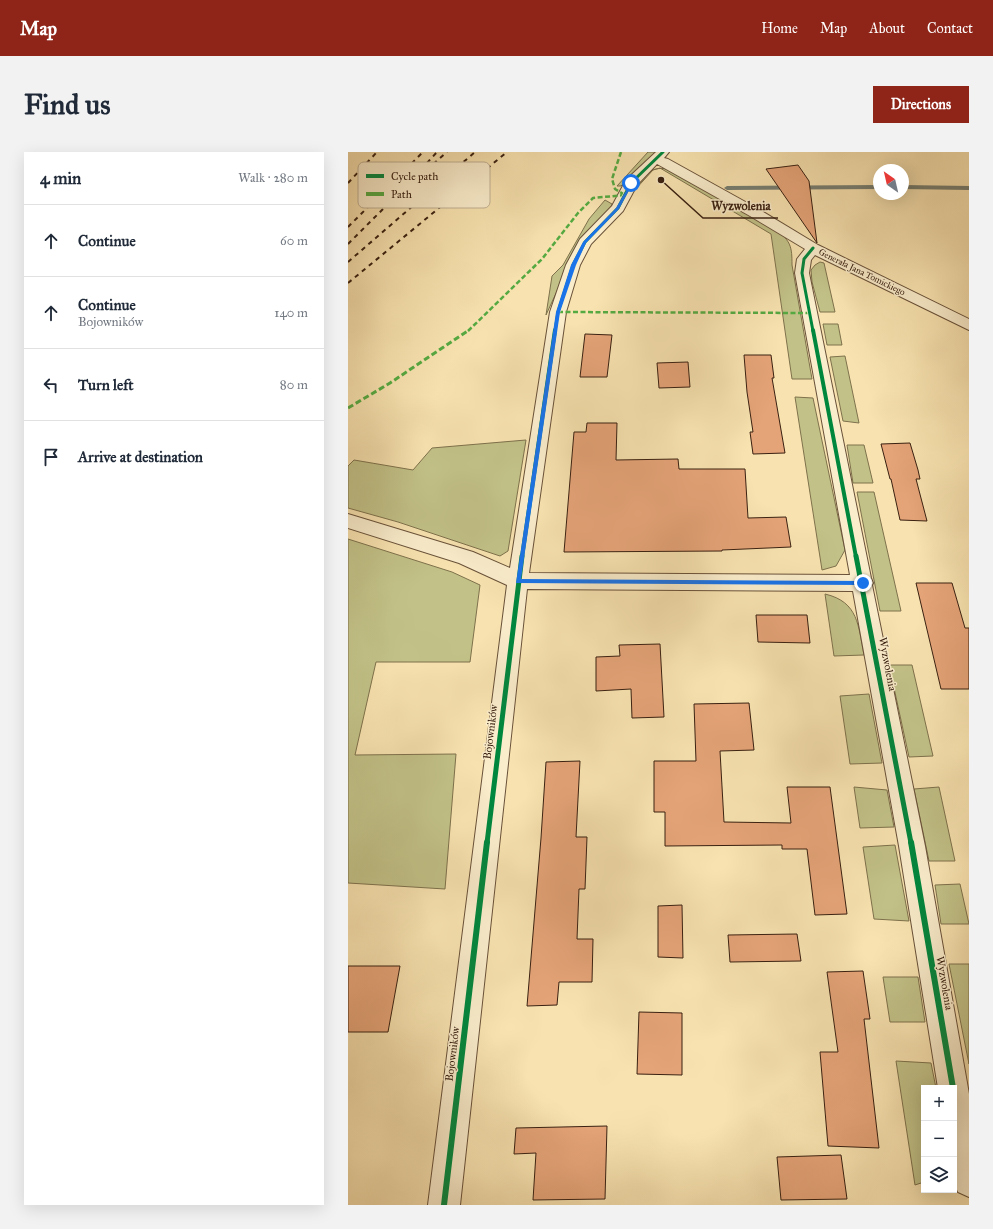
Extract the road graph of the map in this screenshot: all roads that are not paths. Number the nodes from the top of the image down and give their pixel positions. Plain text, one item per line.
1 (659, 156) edge
2 (813, 248) junction
3 (969, 325) edge
4 (348, 520) edge
5 (518, 581) junction
6 (863, 583) junction
7 (952, 1085) edge
8 (957, 1111) edge
9 (969, 1181) edge
10 (444, 1205) edge

1 - 2 street, Generała Jana Tomickiego
1 - 5 street, Bojowników
2 - 3 street, Generała Jana Tomickiego
2 - 6 street, Wyzwolenia
4 - 5 street
5 - 6 street
5 - 10 street, Bojowników
6 - 7 street, Wyzwolenia
8 - 9 street

